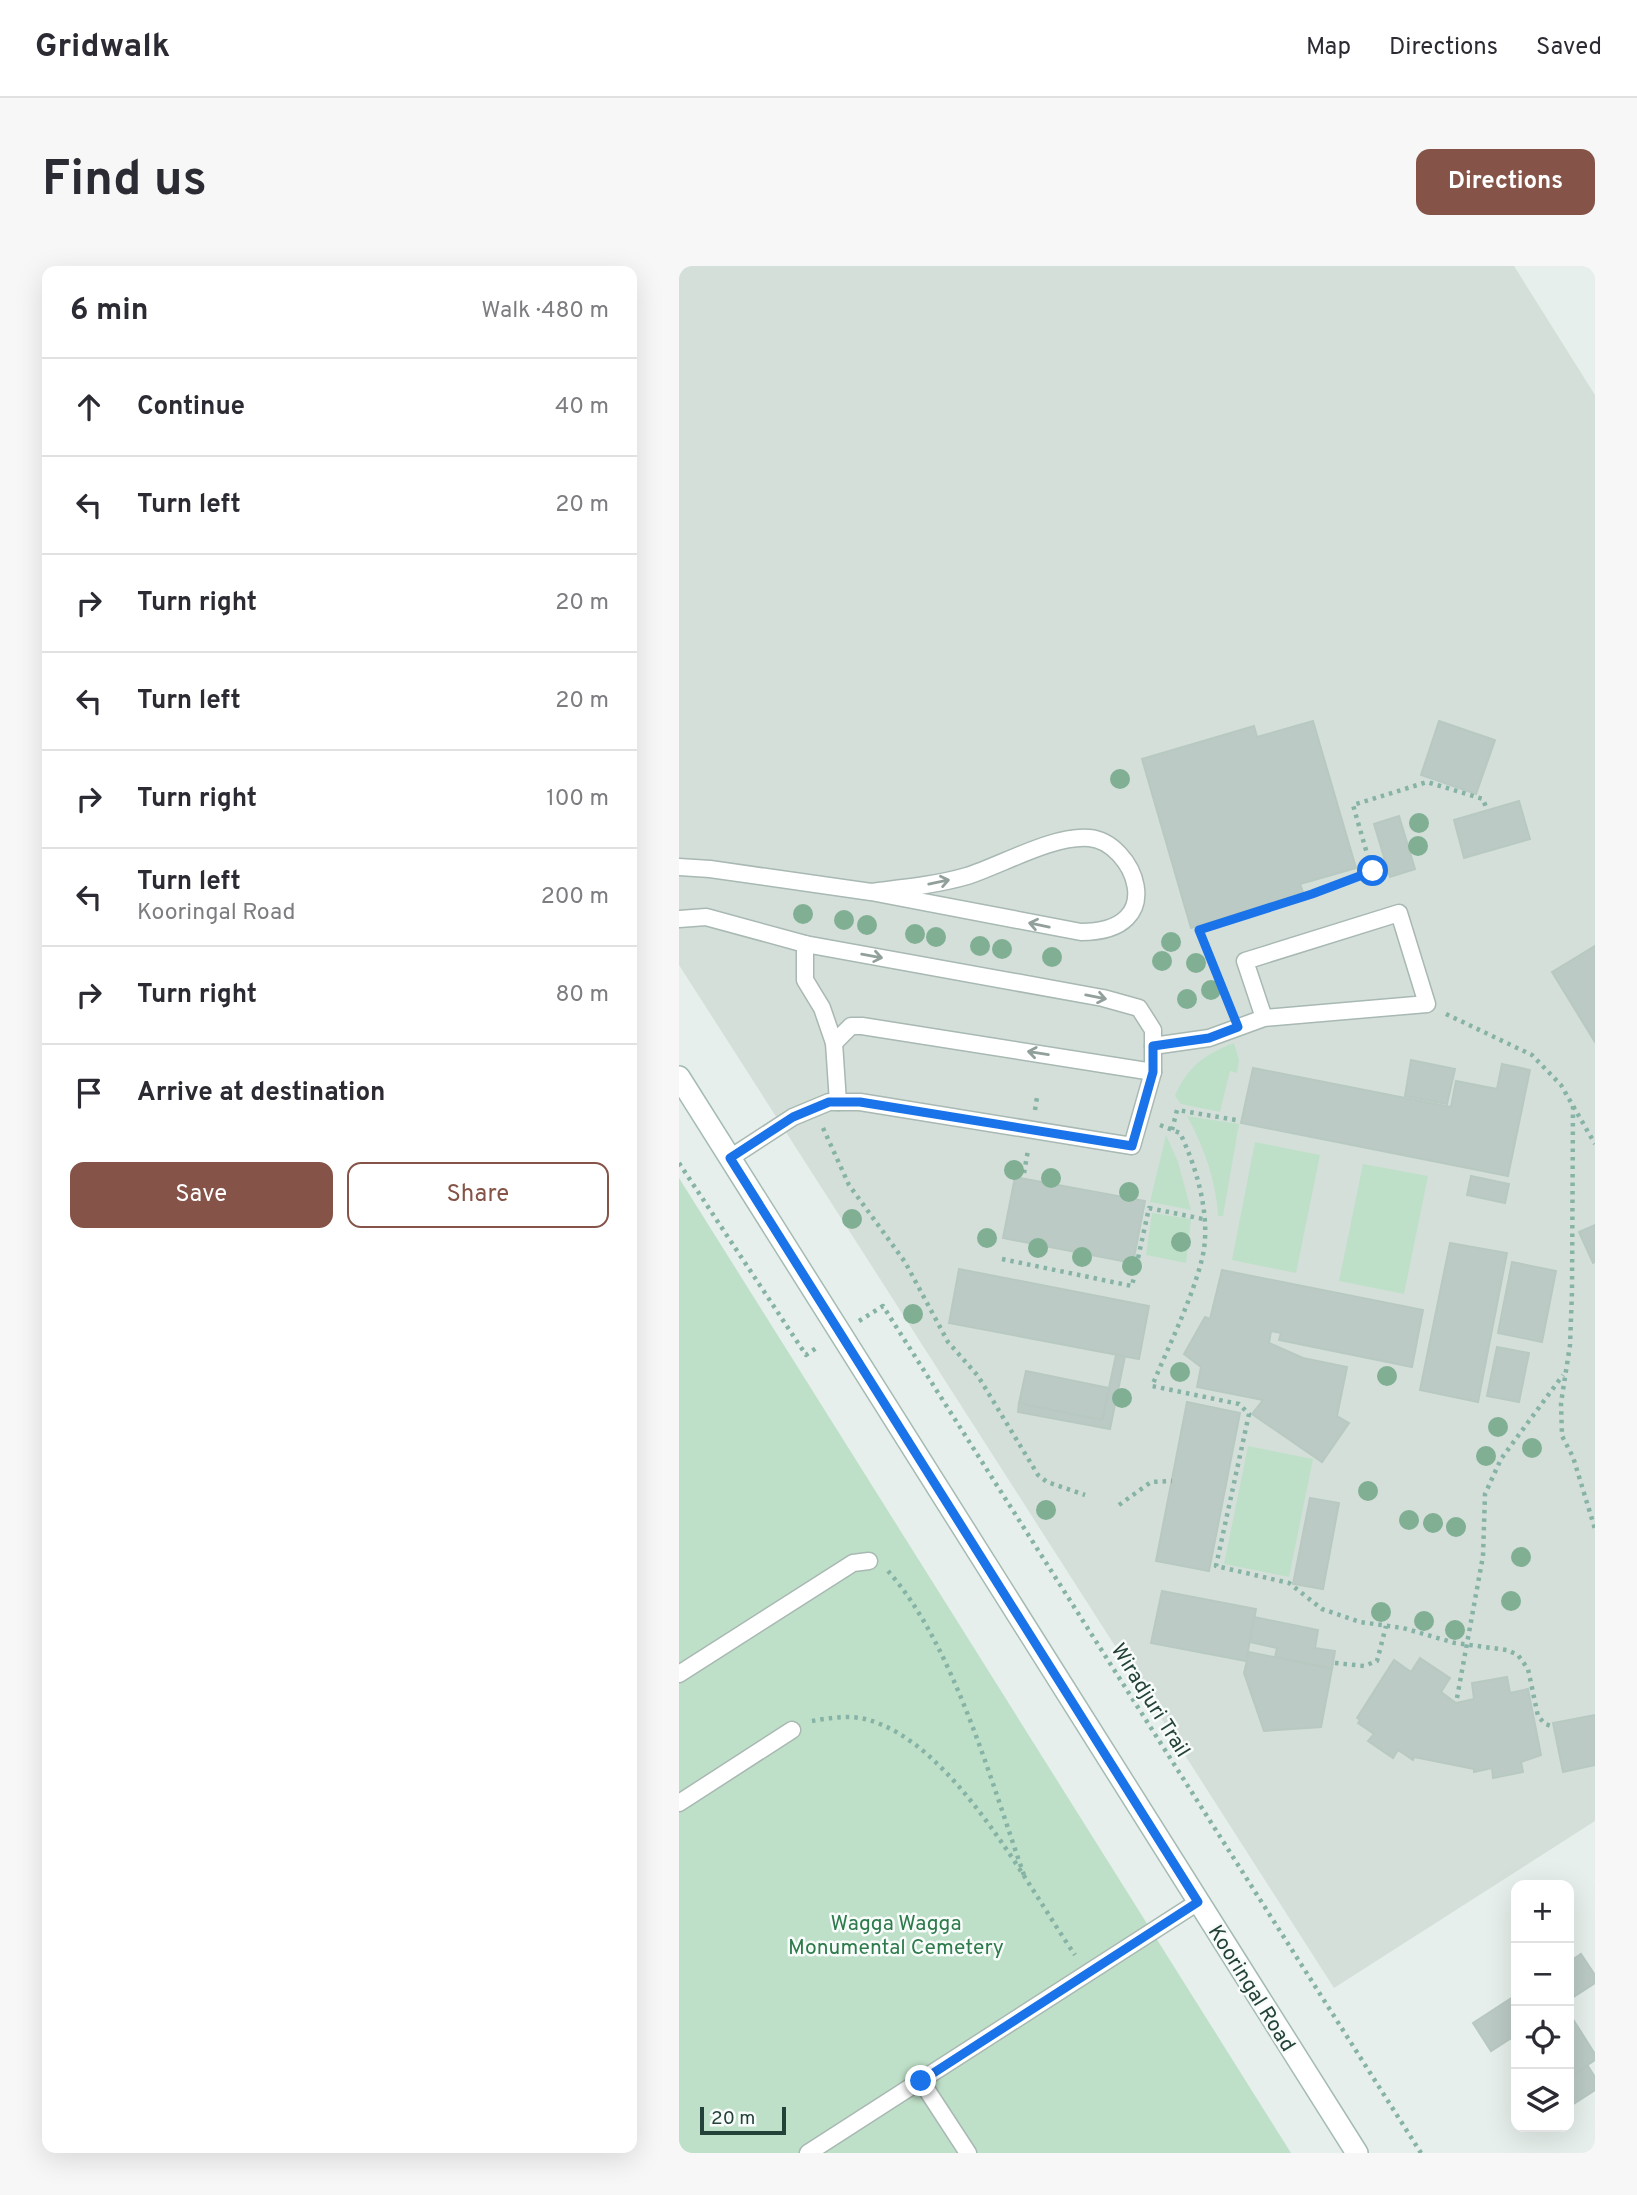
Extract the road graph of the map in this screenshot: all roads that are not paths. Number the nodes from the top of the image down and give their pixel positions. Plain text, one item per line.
1 (679, 867) edge
2 (871, 892) junction
3 (679, 919) edge
4 (805, 943) junction
5 (1264, 1018) junction
6 (834, 1043) junction
7 (1153, 1046) junction
8 (1153, 1072) junction
9 (679, 1076) edge
10 (838, 1102) junction
11 (730, 1158) junction
12 (869, 1561) road end
13 (679, 1674) edge
14 (792, 1730) road end
15 (679, 1803) edge
16 (1198, 1902) junction
17 (921, 2081) junction
18 (808, 2153) edge
19 (968, 2153) edge
20 (1357, 2153) edge

1 - 2 lane
2 -> 2 lane
3 - 4 lane
4 - 6 lane
4 -> 7 lane
5 - 5 lane
5 - 7 lane
8 -> 6 lane
6 - 10 lane
7 - 8 lane
8 - 10 lane
9 - 11 main road, Kooringal Road
10 - 11 lane
11 - 16 main road, Kooringal Road
12 - 13 lane
14 - 15 lane
16 - 17 lane
16 - 20 main road, Kooringal Road
17 - 18 lane
17 - 19 lane

